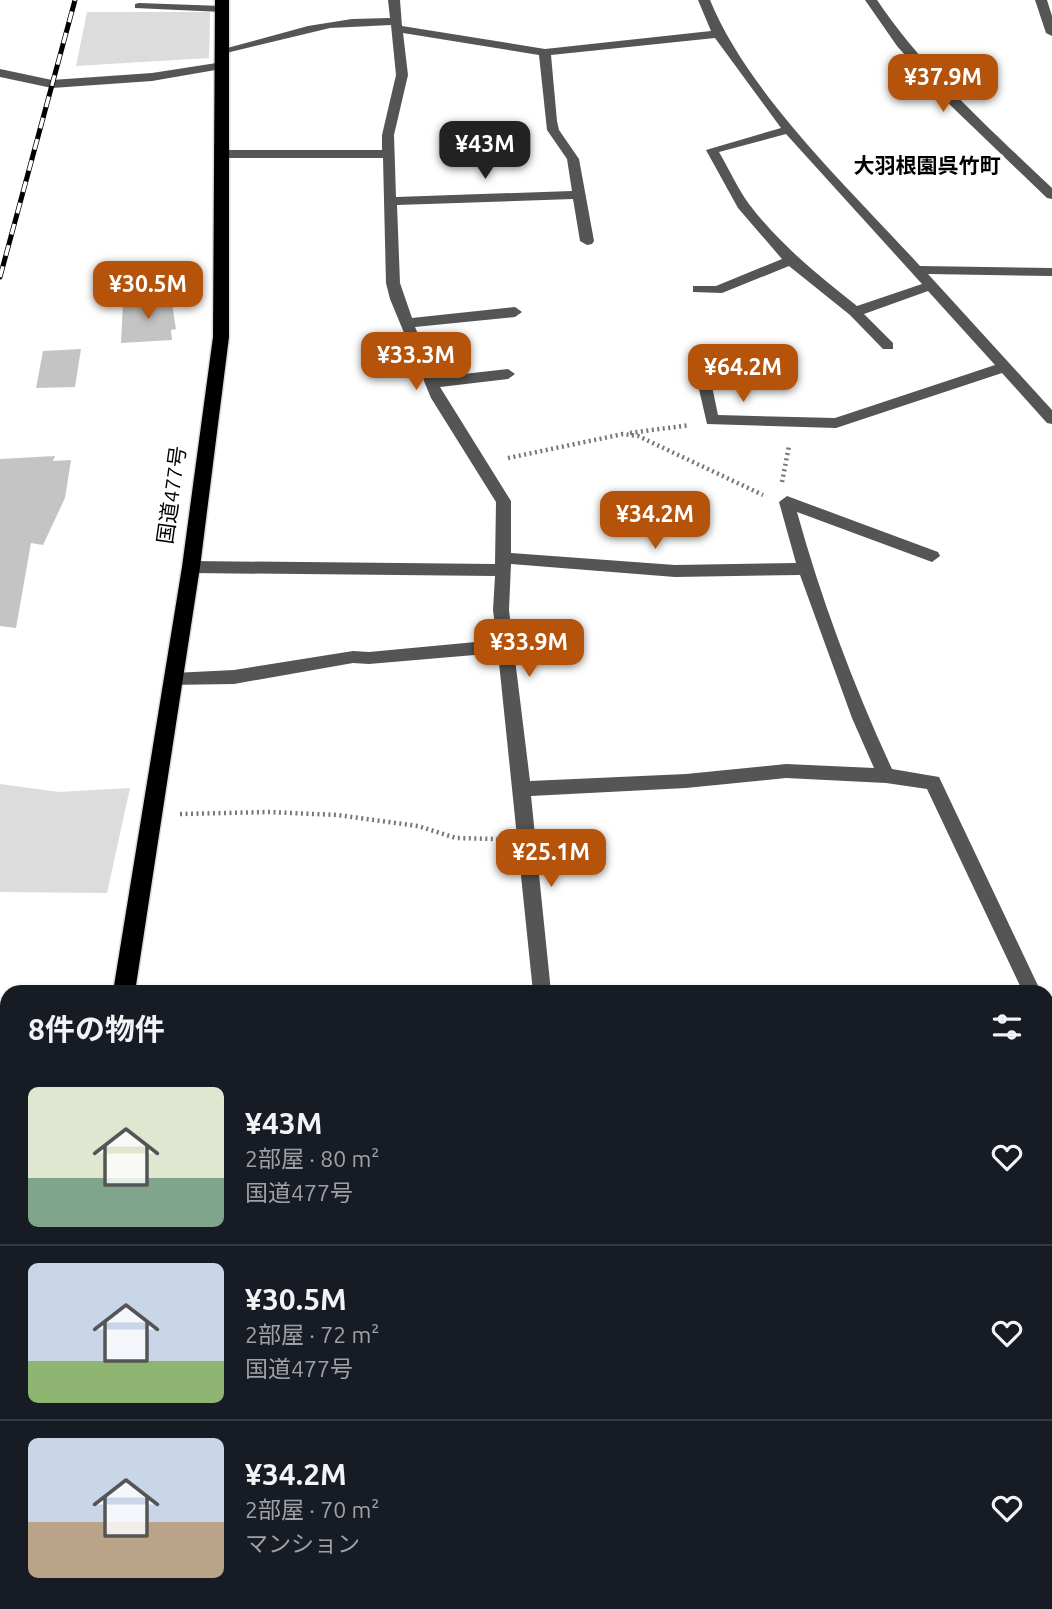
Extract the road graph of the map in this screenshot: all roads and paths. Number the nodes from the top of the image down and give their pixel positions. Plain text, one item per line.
1 (394, 0) edge
2 (704, 0) edge
3 (871, 0) edge
4 (1041, 0) edge
5 (222, 4) edge
6 (139, 6) dead end
7 (396, 25) junction
8 (1052, 33) edge
9 (718, 34) junction
10 (545, 52) junction
11 (223, 59) junction
12 (0, 73) edge
13 (789, 130) junction
14 (223, 154) junction
15 (390, 155) junction
16 (580, 195) junction
17 (1052, 195) edge
18 (390, 201) junction
19 (587, 241) dead end
20 (791, 260) junction
21 (918, 271) junction
22 (1052, 272) edge
23 (930, 286) junction
24 (698, 289) dead end
25 (855, 312) junction
26 (515, 313) dead end
27 (408, 323) junction
28 (888, 346) dead end
29 (1003, 367) junction
30 (702, 372) dead end
31 (508, 374) dead end
32 (431, 383) junction
33 (1031, 398) junction
34 (1052, 398) edge
35 (1052, 419) edge
36 (712, 420) junction
37 (793, 424) junction
38 (623, 434) junction
39 (483, 468) junction
40 (787, 502) junction
41 (932, 556) dead end
42 (503, 564) junction
43 (191, 567) junction
44 (805, 569) junction
45 (506, 646) junction
46 (173, 680) junction
47 (886, 776) junction
48 (521, 789) junction
49 (152, 814) junction
50 (526, 839) junction
51 (125, 985) edge
52 (541, 985) edge
53 (1029, 985) edge

1 - 7 street
2 - 9 street
3 - 17 street
4 - 8 street
5 - 6 street
5 - 11 highway, 国道477号
7 - 10 street
7 - 11 street
7 - 15 street
9 - 10 street
9 - 13 street
10 - 16 street
11 - 12 street
11 - 14 highway, 国道477号
13 - 20 street
13 - 21 street
14 - 15 street
14 - 43 highway, 国道477号
15 - 18 street
16 - 18 street
16 - 19 street
18 - 27 street
20 - 24 street
20 - 25 street
21 - 22 street
21 - 23 street
23 - 25 street
23 - 29 street
25 - 28 street
26 - 27 street
27 - 32 street
29 - 33 street
29 - 37 street
30 - 36 street
31 - 32 street
32 - 39 street
33 - 34 street
33 - 35 street
36 - 37 street
36 - 38 path
37 - 40 path
38 - 39 path
38 - 40 path
39 - 42 street
40 - 41 street
40 - 44 street
42 - 43 street
42 - 44 street
42 - 45 street
43 - 46 highway, 国道477号
44 - 47 street
45 - 46 street
45 - 48 street
46 - 49 highway, 国道477号
47 - 48 street
47 - 53 street
48 - 50 street
49 - 50 path
49 - 51 highway, 国道477号
50 - 52 street

